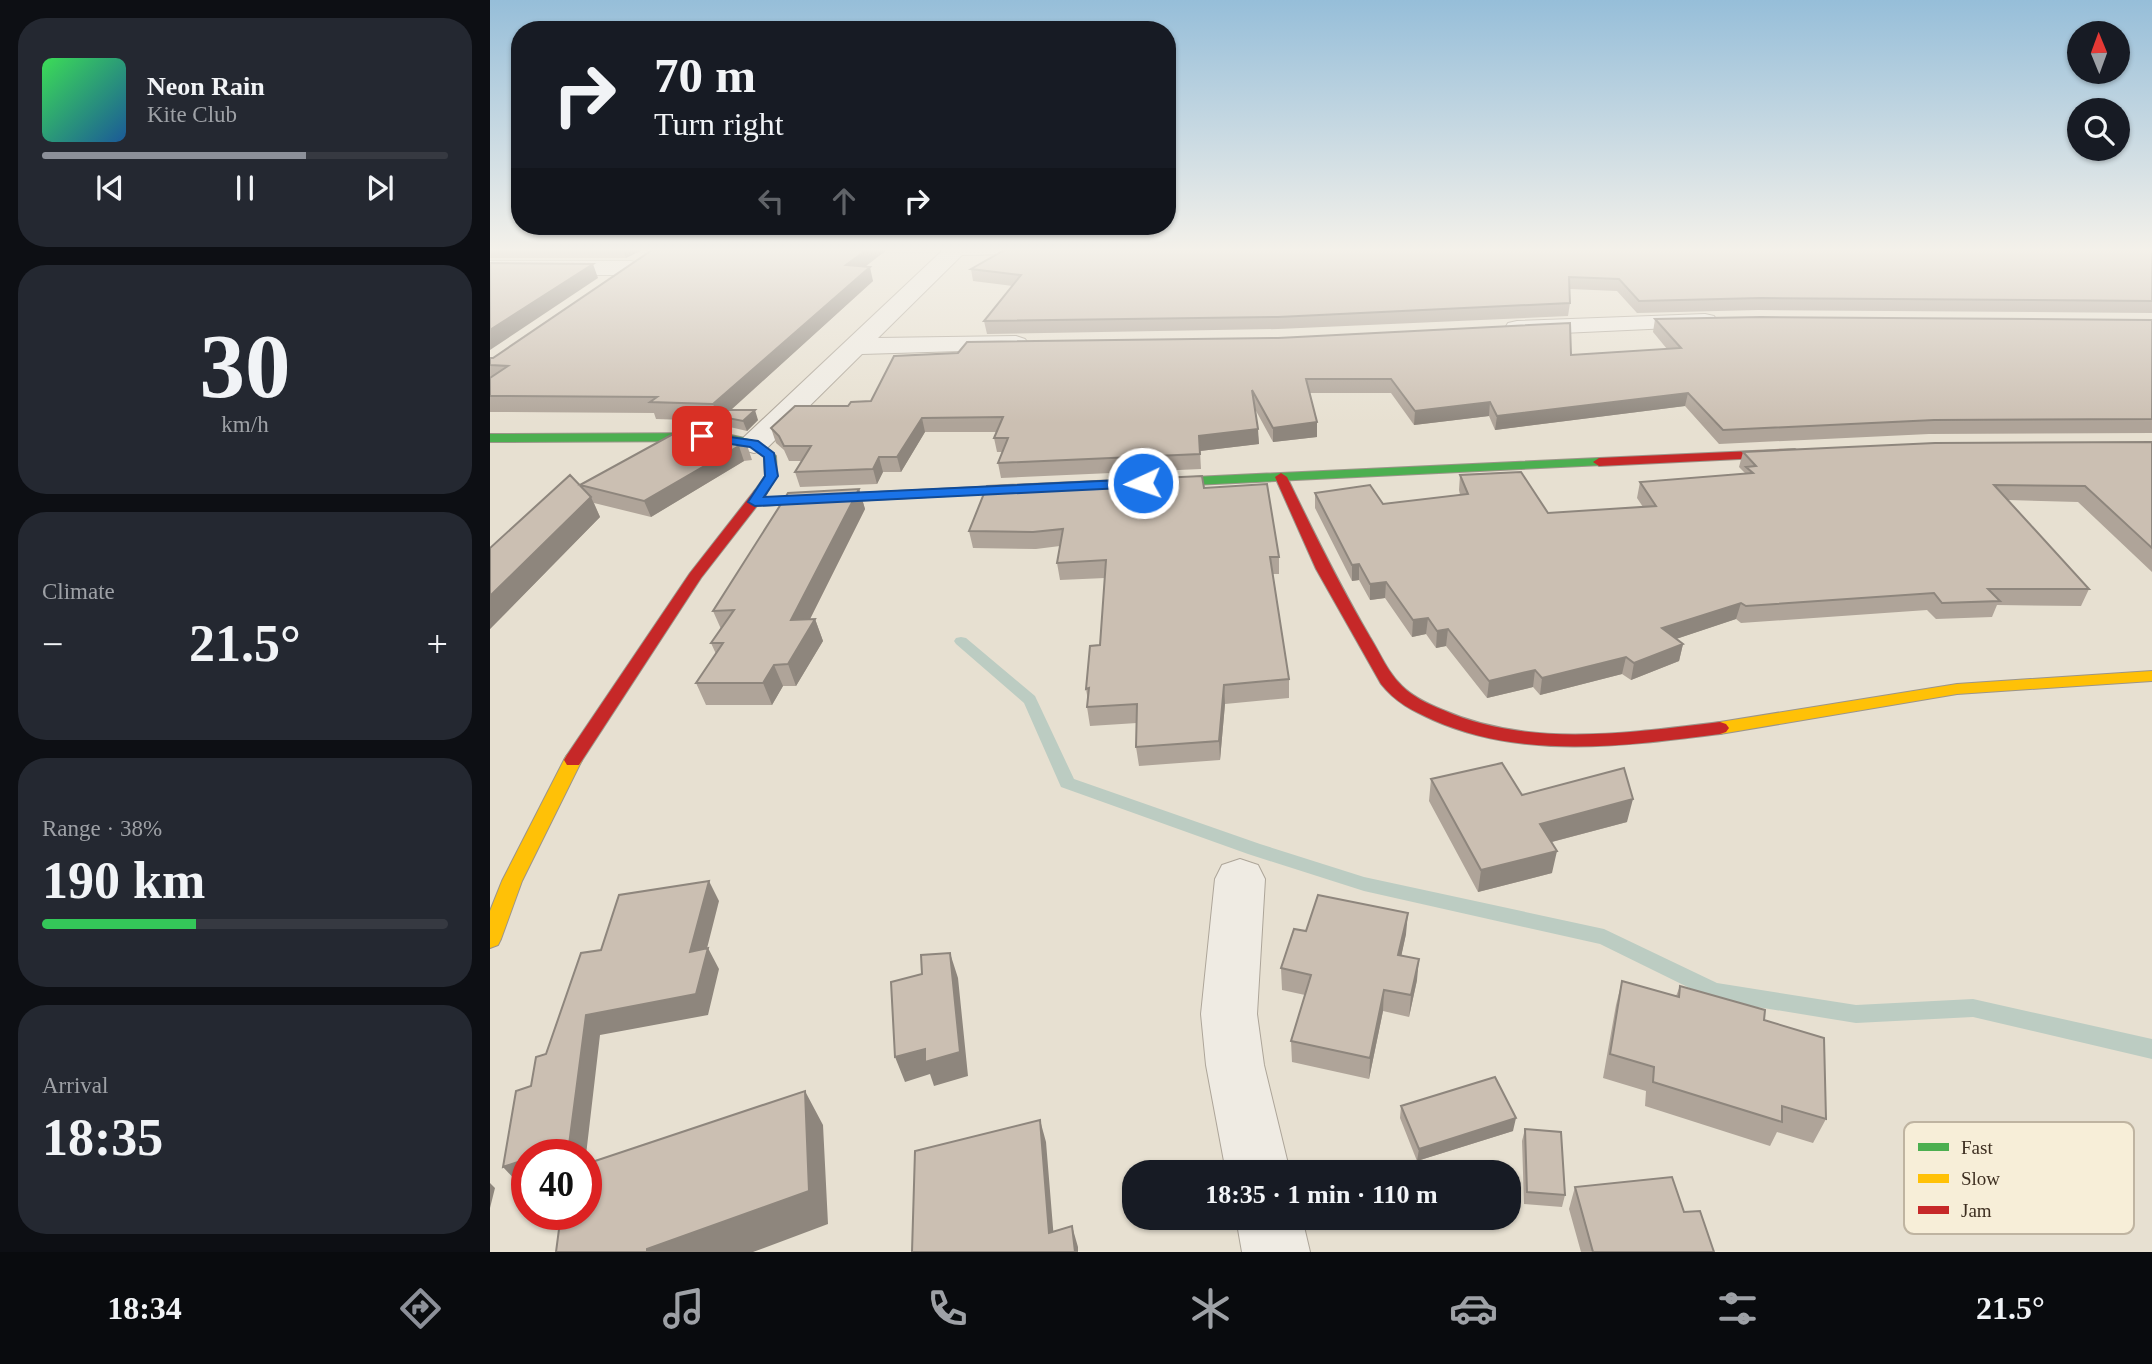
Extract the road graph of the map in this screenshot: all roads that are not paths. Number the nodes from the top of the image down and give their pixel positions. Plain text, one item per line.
1 (897, 306) edge
2 (1730, 321) edge
3 (1498, 329) edge
4 (1033, 344) edge
5 (856, 346) junction
6 (490, 438) edge
7 (754, 444) junction
8 (1808, 453) edge
9 (1281, 477) junction
10 (1129, 484) edge
11 (1060, 487) edge
12 (755, 502) junction
13 (2152, 676) edge
14 (1240, 879) dead end
15 (490, 939) edge
16 (1255, 1160) edge
17 (1271, 1230) edge
18 (1276, 1252) edge

1 - 5 street
2 - 3 street
4 - 5 street
5 - 7 street
6 - 7 street
7 - 12 street
8 - 9 street
9 - 10 street
9 - 13 street
11 - 12 street
12 - 15 street
14 - 16 street
17 - 18 street

